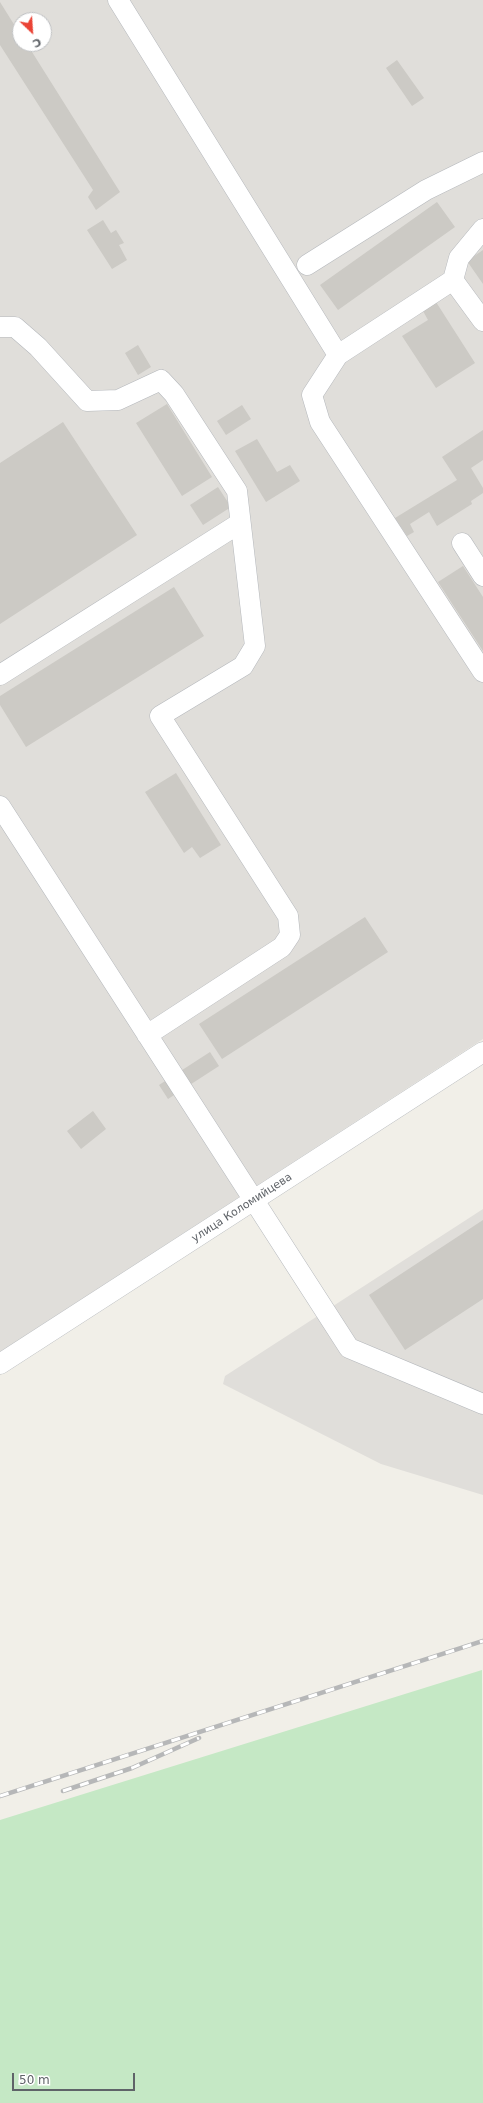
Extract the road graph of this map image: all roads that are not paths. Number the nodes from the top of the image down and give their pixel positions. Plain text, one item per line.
1 (118, 0) edge
2 (483, 162) edge
3 (483, 228) edge
4 (307, 265) dead end
5 (453, 280) junction
6 (483, 320) edge
7 (0, 327) edge
8 (338, 356) junction
9 (240, 522) junction
10 (462, 542) dead end
11 (483, 576) edge
12 (483, 672) edge
13 (0, 675) edge
14 (0, 806) edge
15 (147, 1035) junction
16 (483, 1052) edge
17 (254, 1200) junction
18 (0, 1364) edge
19 (483, 1404) edge

1 - 8 street
2 - 4 street
3 - 5 street
5 - 6 street
5 - 8 street
7 - 9 street
8 - 12 street
9 - 13 street
9 - 15 street
10 - 11 street
14 - 15 street
15 - 17 street
16 - 17 street, улица Коломийцева
17 - 18 street, улица Коломийцева
17 - 19 street

